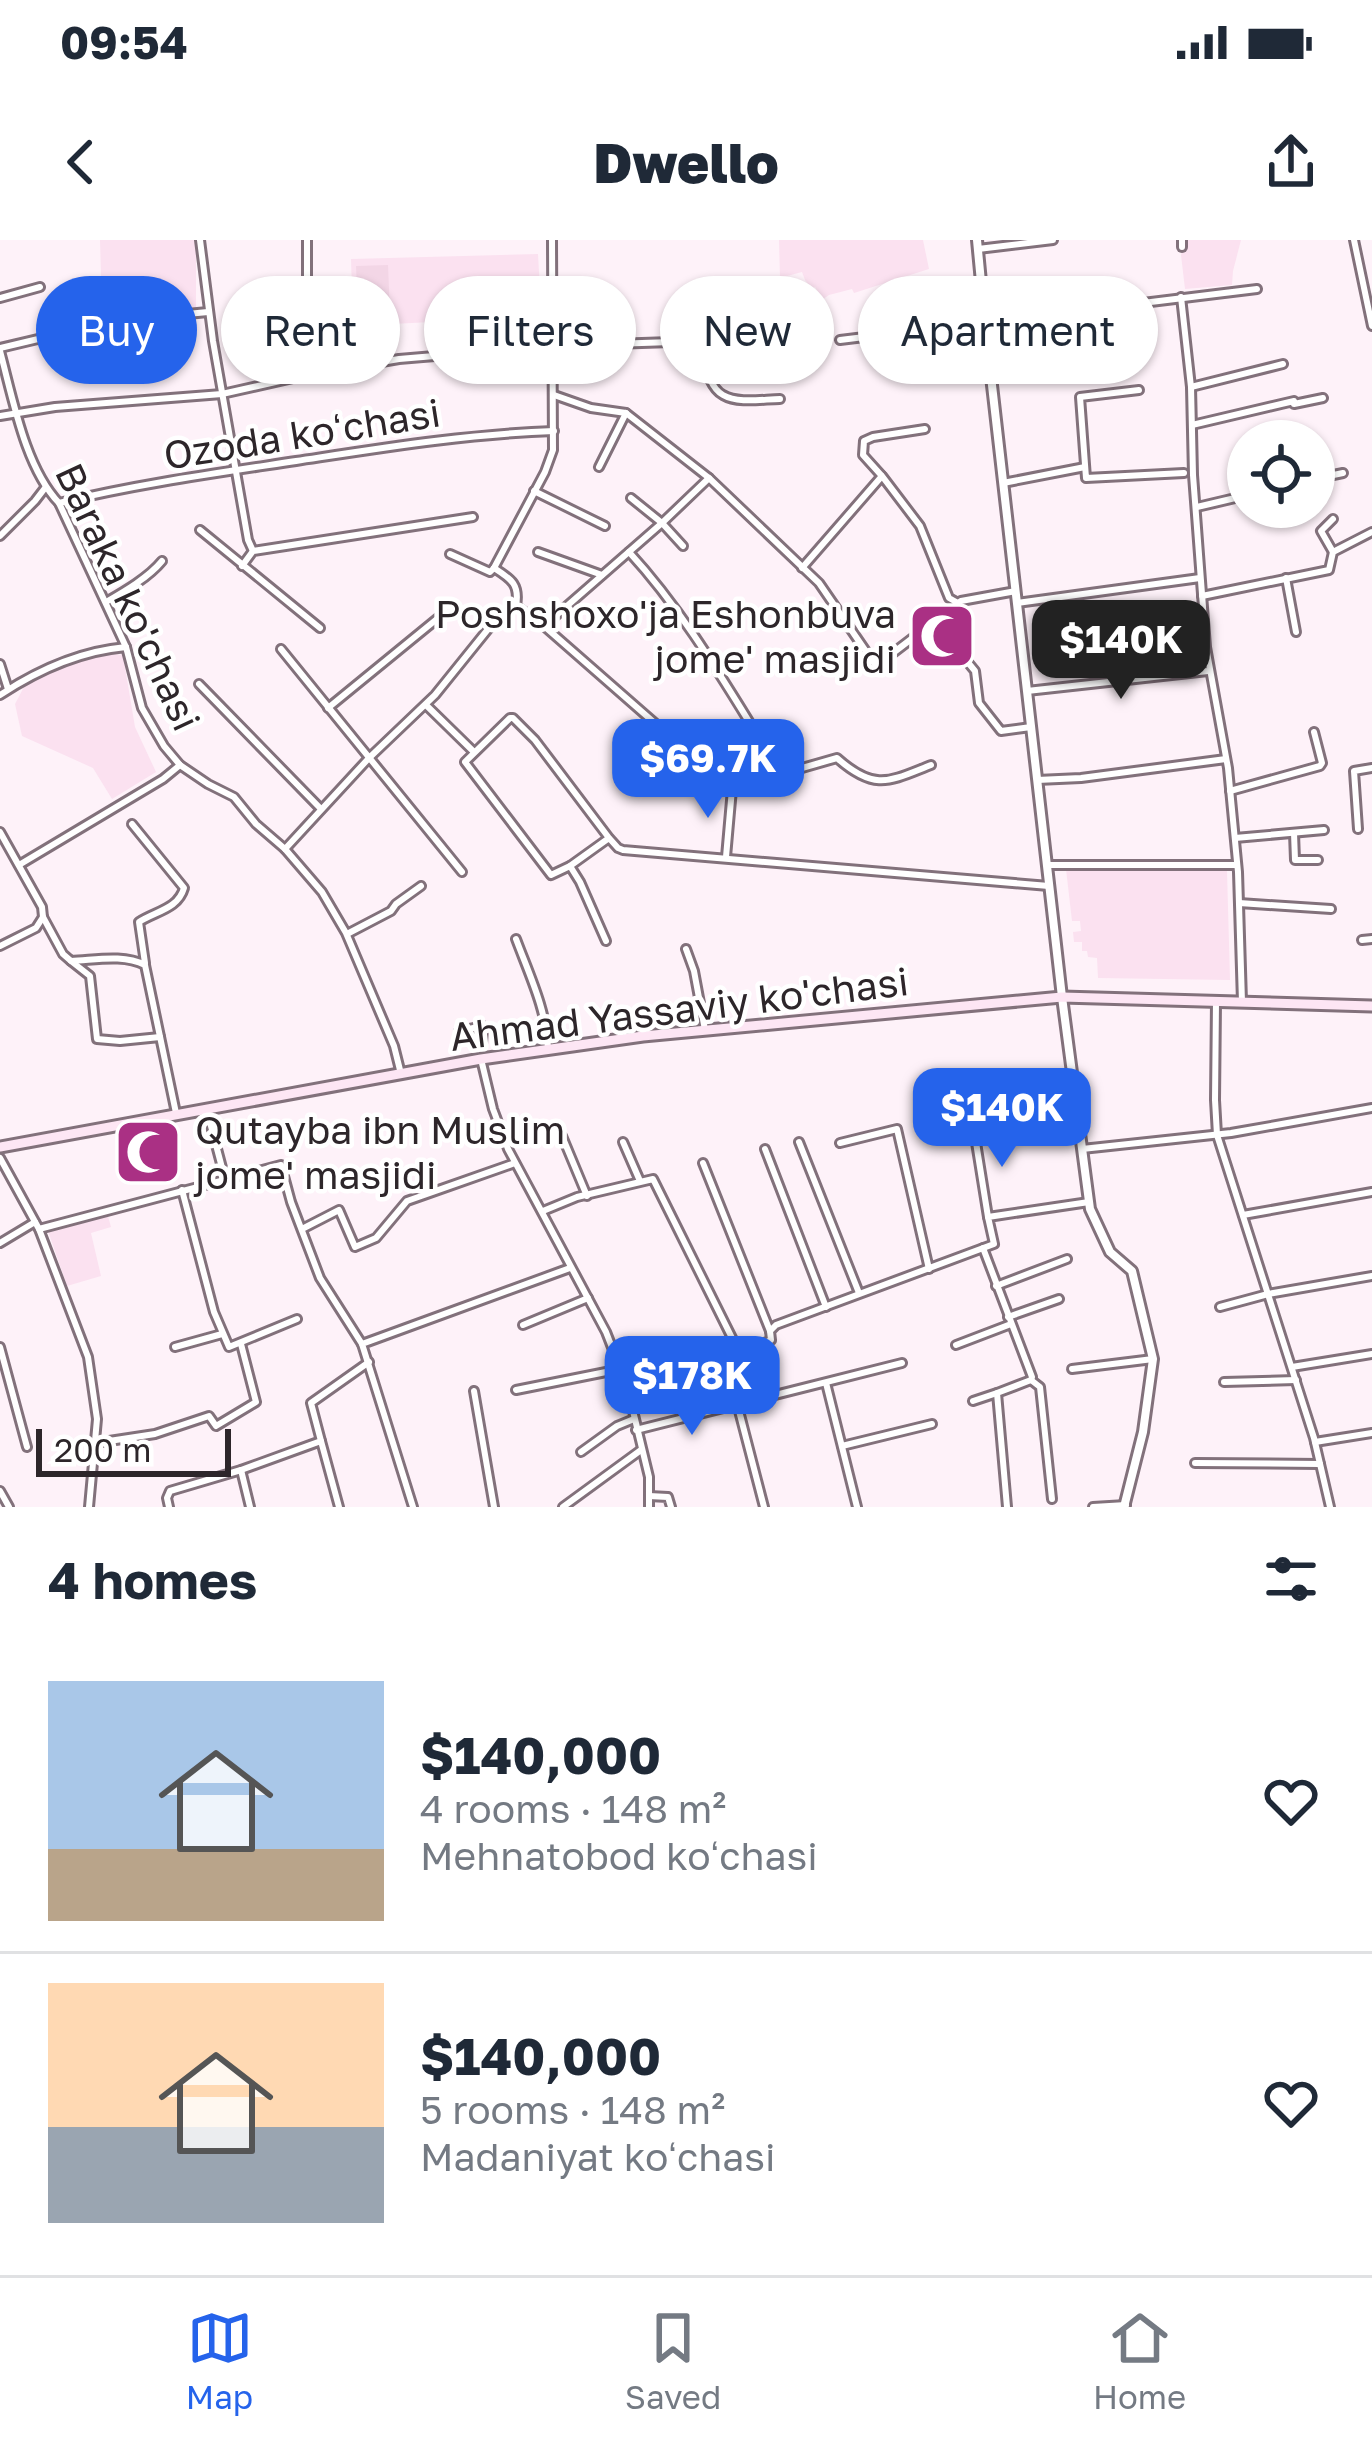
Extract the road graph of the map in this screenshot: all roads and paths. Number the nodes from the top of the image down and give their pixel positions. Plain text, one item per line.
1 (200, 240) edge
2 (308, 240) edge
3 (552, 240) edge
4 (1053, 240) edge
5 (1354, 240) edge
6 (978, 244) edge
7 (308, 276) edge
8 (552, 276) edge
9 (981, 276) edge
10 (36, 288) edge
11 (1257, 289) dead end
12 (1181, 297) junction
13 (0, 298) edge
14 (1158, 300) edge
15 (208, 312) junction
16 (1372, 326) edge
17 (858, 338) edge
18 (840, 340) dead end
19 (0, 350) edge
20 (1283, 364) dead end
21 (266, 384) edge
22 (554, 384) edge
23 (715, 384) edge
24 (992, 384) edge
25 (1191, 388) junction
26 (1139, 390) dead end
27 (222, 394) junction
28 (554, 395) junction
29 (1323, 398) dead end
30 (780, 399) dead end
31 (17, 413) junction
32 (626, 413) junction
33 (0, 416) edge
34 (1192, 424) junction
35 (926, 429) dead end
36 (554, 431) junction
37 (599, 467) dead end
38 (1085, 467) junction
39 (236, 470) junction
40 (1343, 472) dead end
41 (1184, 473) dead end
42 (1335, 474) edge
43 (882, 476) junction
44 (709, 478) junction
45 (1003, 483) junction
46 (45, 488) junction
47 (534, 491) junction
48 (631, 498) dead end
49 (1227, 500) edge
50 (59, 502) junction
51 (1197, 507) junction
52 (473, 517) dead end
53 (662, 523) junction
54 (605, 526) dead end
55 (1321, 528) edge
56 (200, 530) dead end
57 (1372, 532) edge
58 (0, 536) edge
59 (682, 546) dead end
60 (253, 551) junction
61 (538, 552) dead end
62 (629, 552) junction
63 (1333, 552) junction
64 (450, 554) dead end
65 (162, 561) dead end
66 (242, 566) junction
67 (494, 568) junction
68 (802, 568) junction
69 (602, 575) junction
70 (1200, 578) junction
71 (1286, 578) junction
72 (1016, 591) junction
73 (1202, 596) junction
74 (106, 602) junction
75 (1017, 603) junction
76 (516, 606) junction
77 (955, 606) junction
78 (443, 614) dead end
79 (544, 626) junction
80 (320, 628) dead end
81 (1296, 632) dead end
82 (126, 647) junction
83 (281, 649) dead end
84 (0, 664) edge
85 (1210, 671) junction
86 (200, 684) dead end
87 (8, 689) junction
88 (1027, 691) junction
89 (0, 695) edge
90 (426, 705) junction
91 (328, 708) junction
92 (1031, 727) junction
93 (1314, 732) dead end
94 (474, 752) junction
95 (368, 758) junction
96 (1226, 759) junction
97 (181, 765) junction
98 (931, 765) dead end
99 (1372, 767) edge
100 (774, 770) junction
101 (1037, 780) junction
102 (732, 789) junction
103 (1230, 790) junction
104 (321, 809) junction
105 (132, 824) dead end
106 (1324, 830) dead end
107 (1358, 830) dead end
108 (0, 832) edge
109 (1294, 833) junction
110 (609, 838) junction
111 (1235, 838) junction
112 (285, 849) junction
113 (725, 857) junction
114 (1318, 860) dead end
115 (19, 865) junction
116 (1047, 865) junction
117 (1237, 865) junction
118 (570, 866) junction
119 (462, 872) dead end
120 (422, 886) dead end
121 (1049, 886) junction
122 (1239, 903) junction
123 (1331, 908) dead end
124 (43, 917) junction
125 (346, 934) junction
126 (516, 939) dead end
127 (1372, 939) edge
128 (1362, 940) dead end
129 (606, 941) dead end
130 (0, 946) edge
131 (686, 949) dead end
132 (71, 961) junction
133 (145, 965) junction
134 (1061, 997) junction
135 (1216, 1001) junction
136 (1242, 1002) junction
137 (1372, 1006) edge
138 (705, 1030) junction
139 (458, 1031) dead end
140 (161, 1037) junction
141 (482, 1045) dead end
142 (548, 1049) junction
143 (481, 1059) junction
144 (401, 1073) junction
145 (1372, 1108) edge
146 (207, 1111) junction
147 (177, 1116) junction
148 (974, 1130) dead end
149 (1217, 1135) junction
150 (562, 1136) dead end
151 (623, 1142) dead end
152 (799, 1142) dead end
153 (840, 1143) dead end
154 (0, 1147) edge
155 (765, 1149) dead end
156 (1082, 1149) junction
157 (0, 1158) edge
158 (515, 1163) junction
159 (703, 1163) dead end
160 (225, 1179) junction
161 (640, 1181) junction
162 (182, 1190) junction
163 (1372, 1192) edge
164 (586, 1196) junction
165 (1089, 1202) junction
166 (543, 1211) junction
167 (1243, 1215) junction
168 (988, 1217) junction
169 (37, 1226) junction
170 (302, 1229) junction
171 (0, 1243) edge
172 (983, 1249) junction
173 (1067, 1259) dead end
174 (571, 1267) junction
175 (929, 1269) junction
176 (1372, 1276) edge
177 (996, 1286) junction
178 (859, 1294) junction
179 (1268, 1294) junction
180 (588, 1298) junction
181 (1059, 1299) dead end
182 (1220, 1306) dead end
183 (826, 1307) junction
184 (297, 1319) dead end
185 (1010, 1320) junction
186 (523, 1324) dead end
187 (770, 1330) junction
188 (222, 1334) junction
189 (241, 1344) junction
190 (362, 1344) junction
191 (956, 1345) dead end
192 (0, 1347) edge
193 (175, 1347) dead end
194 (739, 1352) junction
195 (1372, 1354) edge
196 (1153, 1359) junction
197 (369, 1362) junction
198 (902, 1363) dead end
199 (1292, 1367) junction
200 (621, 1369) junction
201 (1072, 1369) dead end
202 (1031, 1380) junction
203 (1296, 1380) junction
204 (1224, 1382) dead end
205 (826, 1383) junction
206 (517, 1390) dead end
207 (474, 1391) dead end
208 (997, 1393) junction
209 (973, 1401) dead end
210 (737, 1405) junction
211 (634, 1419) junction
212 (932, 1424) dead end
213 (636, 1430) junction
214 (1372, 1432) edge
215 (321, 1441) junction
216 (1315, 1442) junction
217 (96, 1443) junction
218 (842, 1446) junction
219 (27, 1447) dead end
220 (641, 1450) junction
221 (580, 1452) dead end
222 (1196, 1462) dead end
223 (1320, 1464) junction
224 (241, 1470) junction
225 (0, 1491) edge
226 (649, 1496) junction
227 (1052, 1499) dead end
228 (1125, 1506) edge
229 (9, 1507) edge
230 (88, 1507) edge
231 (169, 1507) edge
232 (250, 1507) edge
233 (339, 1507) edge
234 (413, 1507) edge
235 (494, 1507) edge
236 (563, 1507) edge
237 (649, 1507) edge
238 (671, 1507) edge
239 (764, 1507) edge
240 (857, 1507) edge
241 (1007, 1507) edge
242 (1093, 1507) edge
243 (1330, 1507) edge

1 - 15 street
2 - 7 street
3 - 8 street
4 - 6 street
5 - 16 street
6 - 9 street
10 - 13 street
11 - 12 street
12 - 14 street
12 - 25 street
15 - 19 street
15 - 27 street
17 - 18 street
19 - 31 street, Baraka ko'chasi
20 - 25 street
21 - 27 street
22 - 28 street
23 - 30 street
24 - 45 street
25 - 34 street
26 - 38 street
27 - 31 street
27 - 39 street
28 - 32 street
28 - 36 street
29 - 34 street
31 - 33 street
31 - 46 street, Baraka ko'chasi
32 - 37 street
32 - 44 street
34 - 51 street
35 - 43 street
36 - 39 street, Ozoda koʻchasi
36 - 47 street
38 - 41 street
38 - 45 street
39 - 50 street, Ozoda koʻchasi
39 - 60 street
40 - 42 street
43 - 68 street
43 - 77 street
44 - 53 street
44 - 68 street
45 - 72 street
46 - 50 street, Baraka ko'chasi
46 - 58 street
47 - 54 street
47 - 67 street
48 - 53 street
49 - 51 street
50 - 74 street, Baraka ko'chasi
51 - 70 street
52 - 60 street
53 - 59 street
53 - 62 street
55 - 63 street
56 - 66 street
57 - 63 street
60 - 66 street
61 - 69 street
62 - 69 street
62 - 100 street
63 - 71 street
64 - 67 street
65 - 74 street
66 - 80 street
67 - 76 street
68 - 77 street
69 - 79 street
70 - 73 street
70 - 75 street
71 - 73 street
71 - 81 street
72 - 75 street
72 - 77 street
73 - 85 street
74 - 82 street, Baraka ko'chasi
75 - 88 street
76 - 79 street
76 - 90 street
77 - 92 street
78 - 91 street
79 - 102 street
82 - 87 street
82 - 97 street, Baraka ko'chasi
83 - 91 street
84 - 87 street
85 - 88 street
85 - 96 street
86 - 104 street
87 - 89 street
88 - 92 street
90 - 94 street
90 - 95 street
91 - 95 street
92 - 101 street
93 - 103 street
94 - 110 street
94 - 118 street
95 - 104 street
95 - 119 street
96 - 101 street
96 - 103 street
97 - 112 street, Baraka ko'chasi
97 - 115 street
98 - 100 street
99 - 107 street
100 - 102 street
101 - 116 street
102 - 113 street
103 - 111 street
104 - 112 street
105 - 133 street
106 - 109 street
108 - 115 street
109 - 111 street
109 - 114 street
110 - 113 street
110 - 118 street
111 - 117 street
112 - 125 street, Baraka ko'chasi
113 - 121 street
115 - 124 street
116 - 117 street
116 - 121 street
117 - 122 street
118 - 129 street
120 - 125 street
121 - 134 street
122 - 123 street
122 - 136 street
124 - 130 street
124 - 132 street
125 - 144 street, Baraka ko'chasi
126 - 142 street
127 - 128 street
131 - 138 street
132 - 133 street
132 - 140 street
133 - 140 street
134 - 135 main road, Ahmad Yassaviy ko'chasi
134 - 138 main road, Ahmad Yassaviy ko'chasi
134 - 156 street
135 - 136 main road, Ahmad Yassaviy ko'chasi
135 - 149 street
136 - 137 main road, Ahmad Yassaviy ko'chasi
138 - 142 main road, Ahmad Yassaviy ko'chasi
139 - 141 street
140 - 147 street
142 - 143 main road, Ahmad Yassaviy ko'chasi
143 - 144 main road, Ahmad Yassaviy ko'chasi
143 - 158 street
144 - 146 main road, Ahmad Yassaviy ko'chasi
145 - 149 street
146 - 147 main road, Ahmad Yassaviy ko'chasi
146 - 160 street
147 - 154 main road, Ahmad Yassaviy ko'chasi
148 - 168 street
149 - 156 street
149 - 167 street
150 - 164 street
151 - 161 street
152 - 178 street
153 - 175 street
155 - 183 street
156 - 165 street
157 - 169 street
158 - 166 street
158 - 170 street
159 - 187 street
160 - 162 street
160 - 170 street
161 - 164 street
161 - 194 street
162 - 169 street
162 - 188 street
163 - 167 street
164 - 166 street
165 - 168 street
165 - 196 street
166 - 174 street
167 - 179 street
168 - 172 street
169 - 171 street
169 - 217 street
170 - 190 street
172 - 175 street
172 - 177 street
173 - 177 street
174 - 180 street
174 - 190 street
175 - 178 street
176 - 179 street
177 - 185 street
178 - 183 street
179 - 182 street
179 - 199 street
180 - 186 street
180 - 200 street
181 - 185 street
183 - 187 street
184 - 189 street
185 - 191 street
185 - 202 street
187 - 194 street
188 - 189 street
188 - 193 street
189 - 217 street
190 - 197 street
192 - 219 street
194 - 210 street
195 - 199 street
196 - 201 street
196 - 228 street
197 - 215 street
197 - 234 street
198 - 205 street
199 - 203 street
200 - 206 street
200 - 211 street
202 - 208 street
202 - 227 street
203 - 204 street
203 - 216 street
205 - 210 street
205 - 218 street
207 - 235 street
208 - 209 street
208 - 241 street
210 - 213 street
210 - 239 street
211 - 213 street
211 - 221 street
212 - 218 street
213 - 220 street
214 - 216 street
215 - 224 street
215 - 233 street
216 - 223 street
217 - 230 street
218 - 240 street
220 - 226 street
220 - 236 street
222 - 223 street
223 - 243 street
224 - 231 street
224 - 232 street
225 - 229 street
226 - 237 street
226 - 238 street
228 - 242 street

